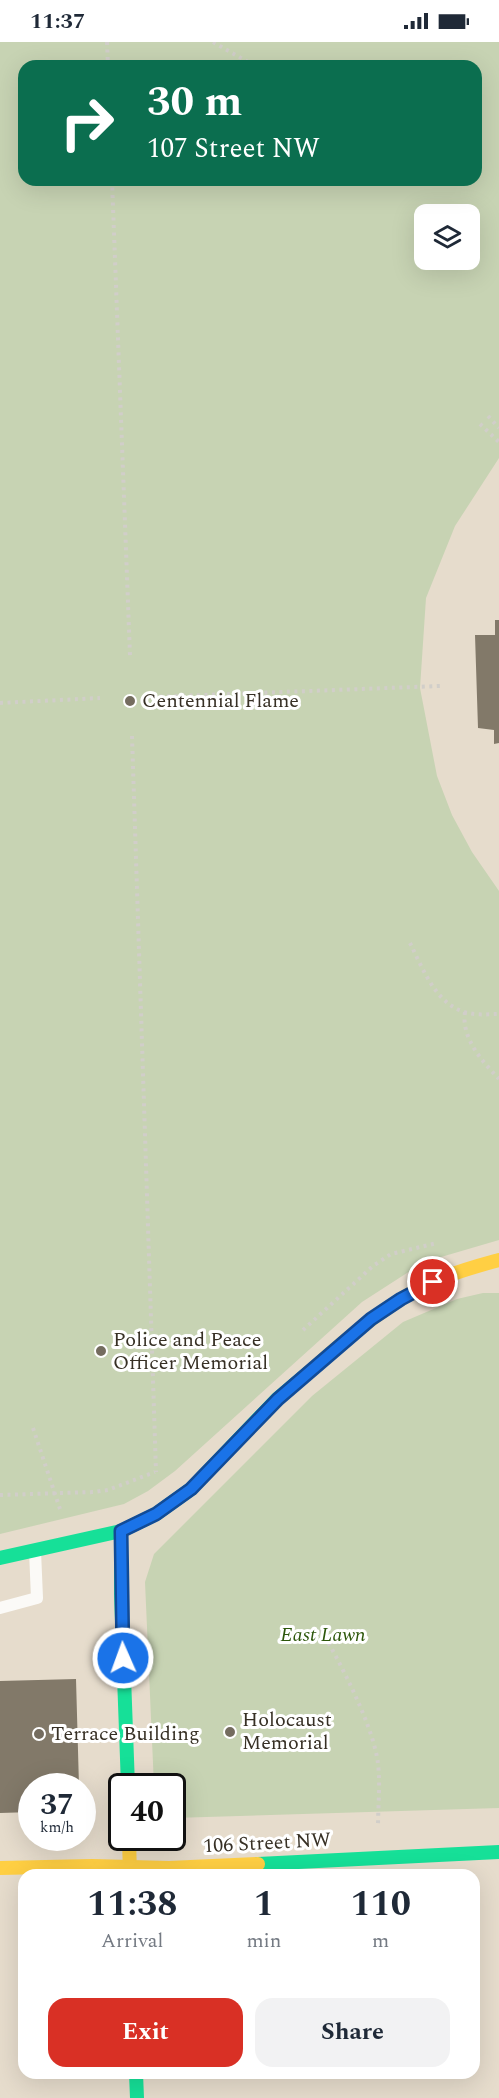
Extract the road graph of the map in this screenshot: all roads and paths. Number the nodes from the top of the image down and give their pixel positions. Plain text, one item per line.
1 (107, 42) edge
2 (213, 42) edge
3 (108, 60) edge
4 (244, 60) edge
5 (112, 186) edge
6 (488, 416) dead end
7 (480, 423) dead end
8 (499, 428) edge
9 (499, 442) edge
10 (130, 656) dead end
11 (440, 686) dead end
12 (152, 697) dead end
13 (100, 698) dead end
14 (0, 704) edge
15 (132, 736) dead end
16 (410, 943) dead end
17 (465, 1012) junction
18 (499, 1014) edge
19 (499, 1079) edge
20 (499, 1260) edge
21 (33, 1428) dead end
22 (56, 1493) junction
23 (0, 1495) edge
24 (60, 1509) dead end
25 (121, 1531) junction
26 (35, 1550) junction
27 (0, 1558) edge
28 (0, 1608) edge
29 (321, 1630) dead end
30 (128, 1773) edge
31 (129, 1851) edge
32 (499, 1852) edge
33 (378, 1857) junction
34 (0, 1868) edge
35 (43, 1869) edge
36 (130, 1869) edge
37 (156, 1869) edge
38 (136, 2079) edge
39 (136, 2098) edge

1 - 3 path
2 - 4 path
5 - 10 path
6 - 8 path
7 - 9 path
11 - 12 path
13 - 14 path
15 - 22 path
16 - 17 path
17 - 18 path
17 - 19 path
20 - 25 street
21 - 22 path
22 - 23 path
22 - 24 path
25 - 26 street
25 - 30 street
26 - 27 street
26 - 28 lane
29 - 33 path
31 - 36 street
32 - 33 street, 106 Street NW
33 - 37 street, 106 Street NW
34 - 35 street, 106 Street NW
38 - 39 street

